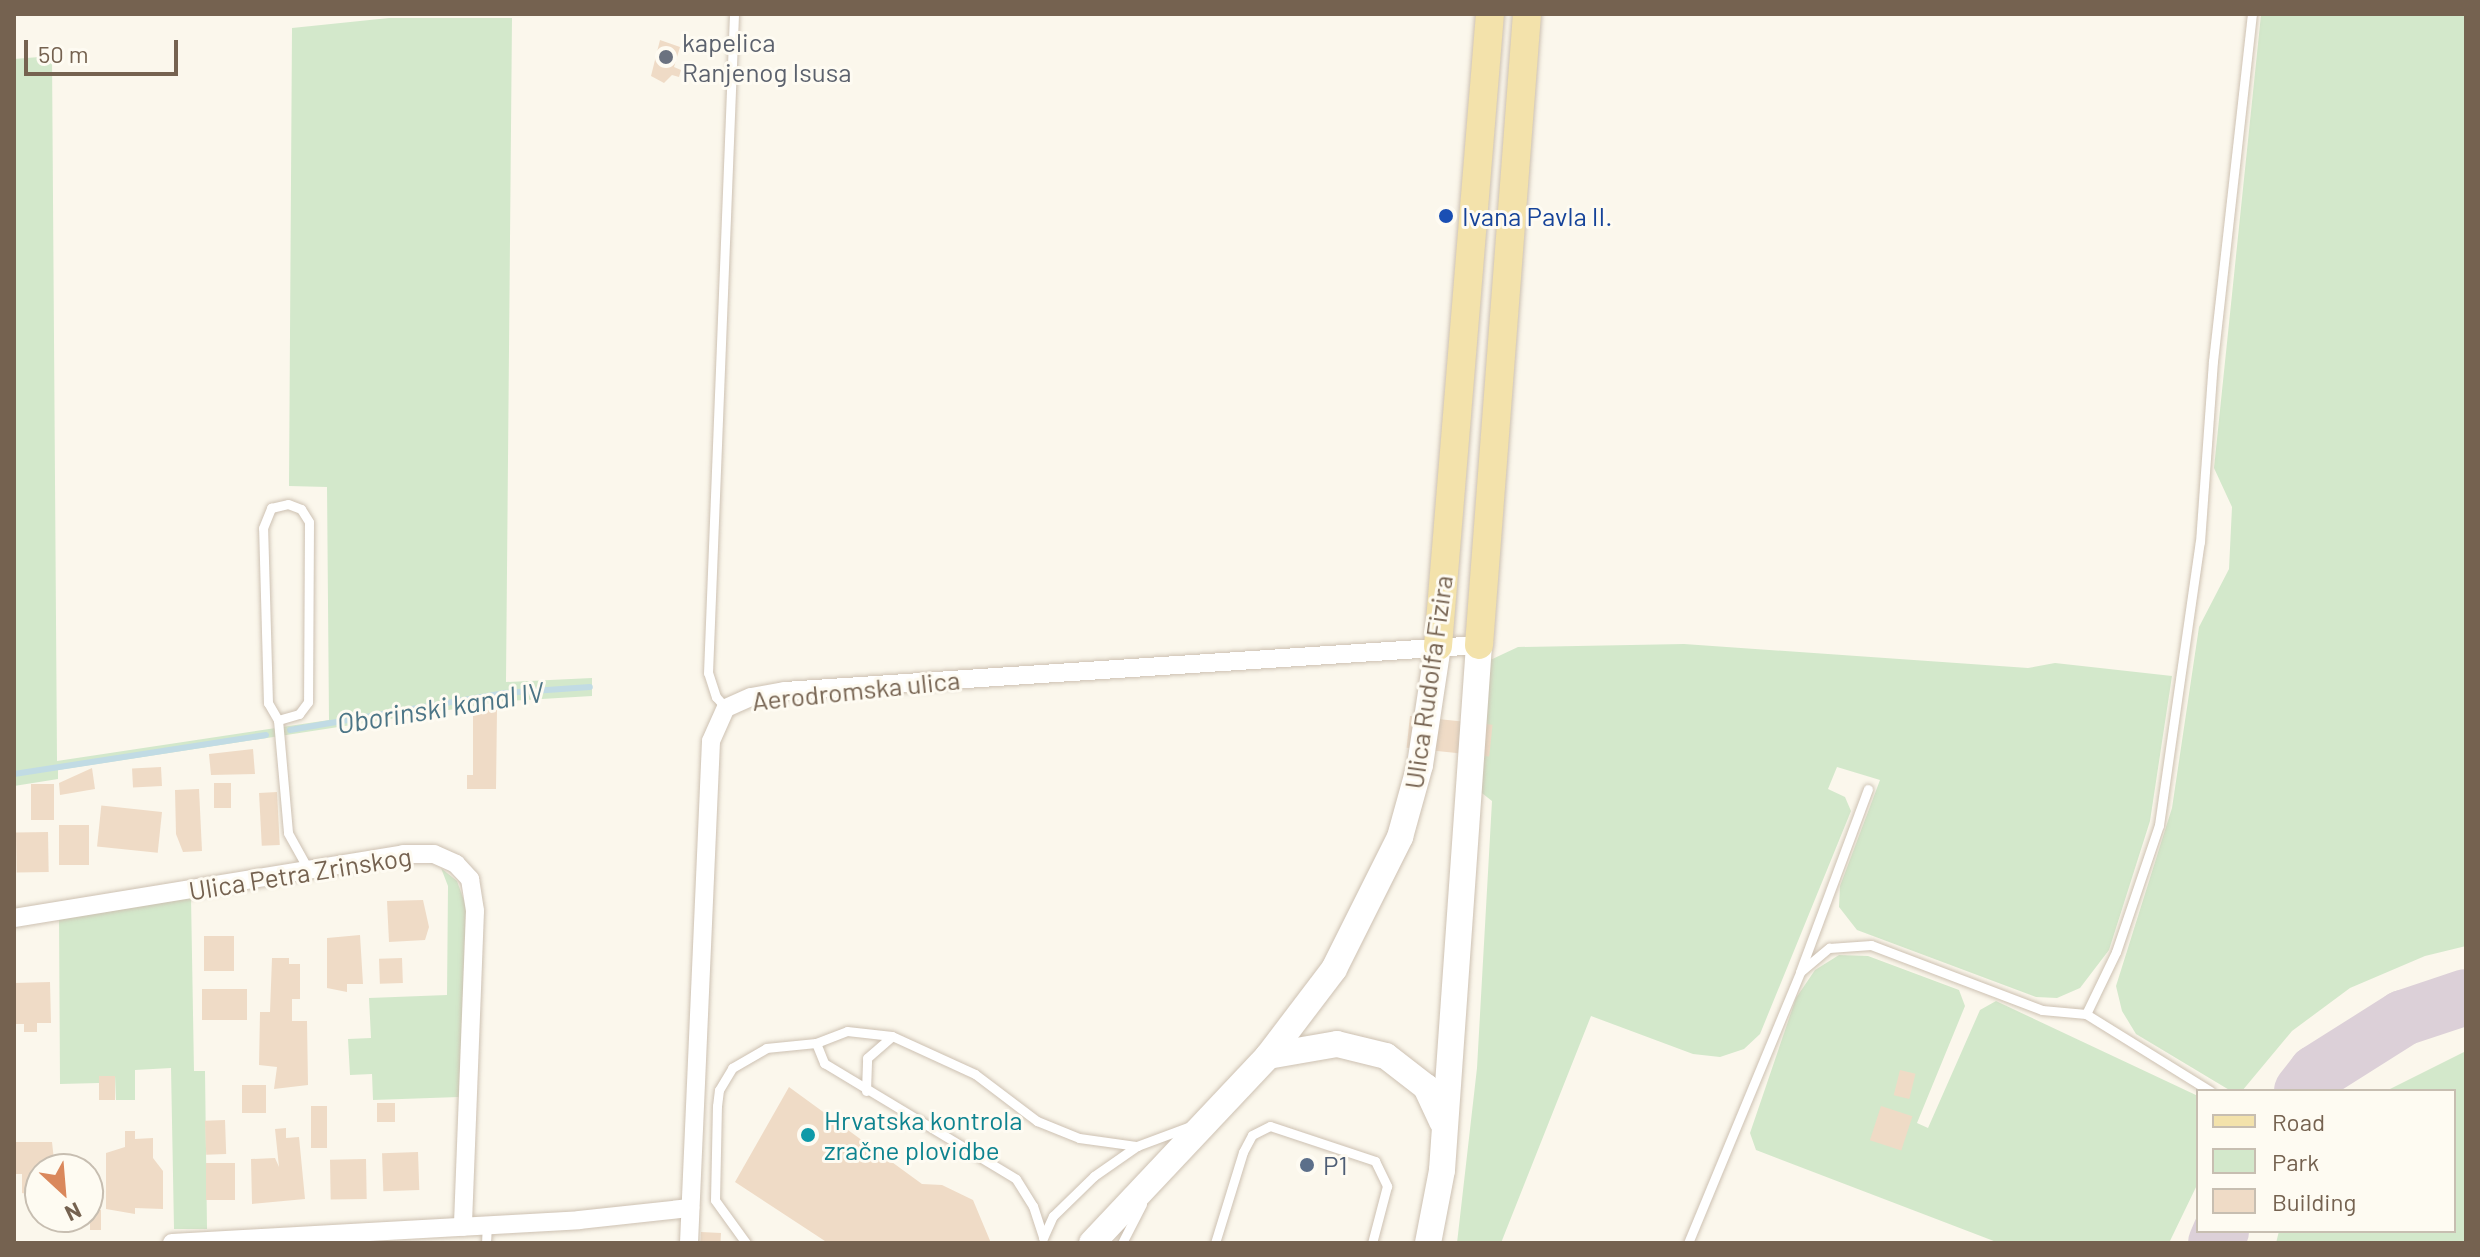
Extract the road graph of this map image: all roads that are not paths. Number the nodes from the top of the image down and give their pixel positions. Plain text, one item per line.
1 (734, 14) edge
2 (1470, 14) edge
3 (1490, 14) edge
4 (1527, 14) edge
5 (2252, 14) edge
6 (1487, 51) junction
7 (1479, 645) junction
8 (1438, 646) junction
9 (726, 708) junction
10 (278, 720) junction
11 (1868, 789) dead end
12 (308, 869) junction
13 (14, 918) edge
14 (1800, 972) junction
15 (2086, 1014) junction
16 (892, 1036) junction
17 (816, 1043) junction
18 (1268, 1056) junction
19 (2207, 1089) edge
20 (866, 1091) junction
21 (1207, 1121) junction
22 (1444, 1125) junction
23 (1137, 1146) junction
24 (1159, 1173) junction
25 (690, 1208) junction
26 (463, 1227) junction
27 (486, 1234) edge
28 (225, 1240) edge
29 (1043, 1240) edge
30 (172, 1243) edge
31 (689, 1243) edge
32 (746, 1243) edge
33 (1092, 1243) edge
34 (1122, 1243) edge
35 (1215, 1243) edge
36 (1372, 1243) edge
37 (1428, 1243) edge
38 (1688, 1243) edge

1 - 9 lane
2 - 6 main road
3 - 6 main road, Ulica Rudolfa Fizira
4 - 7 main road, Ulica Rudolfa Fizira
5 - 15 lane
6 - 8 main road, Ulica Rudolfa Fizira
7 - 8 street, Aerodromska ulica
7 - 22 street, Ulica Rudolfa Fizira
8 - 9 street, Aerodromska ulica
8 - 18 street, Ulica Rudolfa Fizira
9 - 25 street, Aerodromska ulica
10 - 10 lane
10 - 12 lane
11 - 14 lane
12 - 13 street, Ulica Petra Zrinskog
12 - 26 street, Ulica Petra Zrinskog
14 - 15 lane
14 - 38 lane
15 - 19 lane
16 - 17 lane
16 - 20 lane
16 - 23 lane
17 - 20 lane
17 - 32 lane
18 - 21 street, Ulica Rudolfa Fizira
18 - 22 street
20 - 29 lane
21 - 23 lane
21 - 24 street, Ulica Rudolfa Fizira
22 - 37 street, Ulica Rudolfa Fizira
23 - 29 lane
24 - 33 street, Ulica Rudolfa Fizira
24 - 34 lane
25 - 27 street
25 - 31 street, Aerodromska ulica
26 - 27 street
26 - 28 street
28 - 30 street
35 - 36 lane

